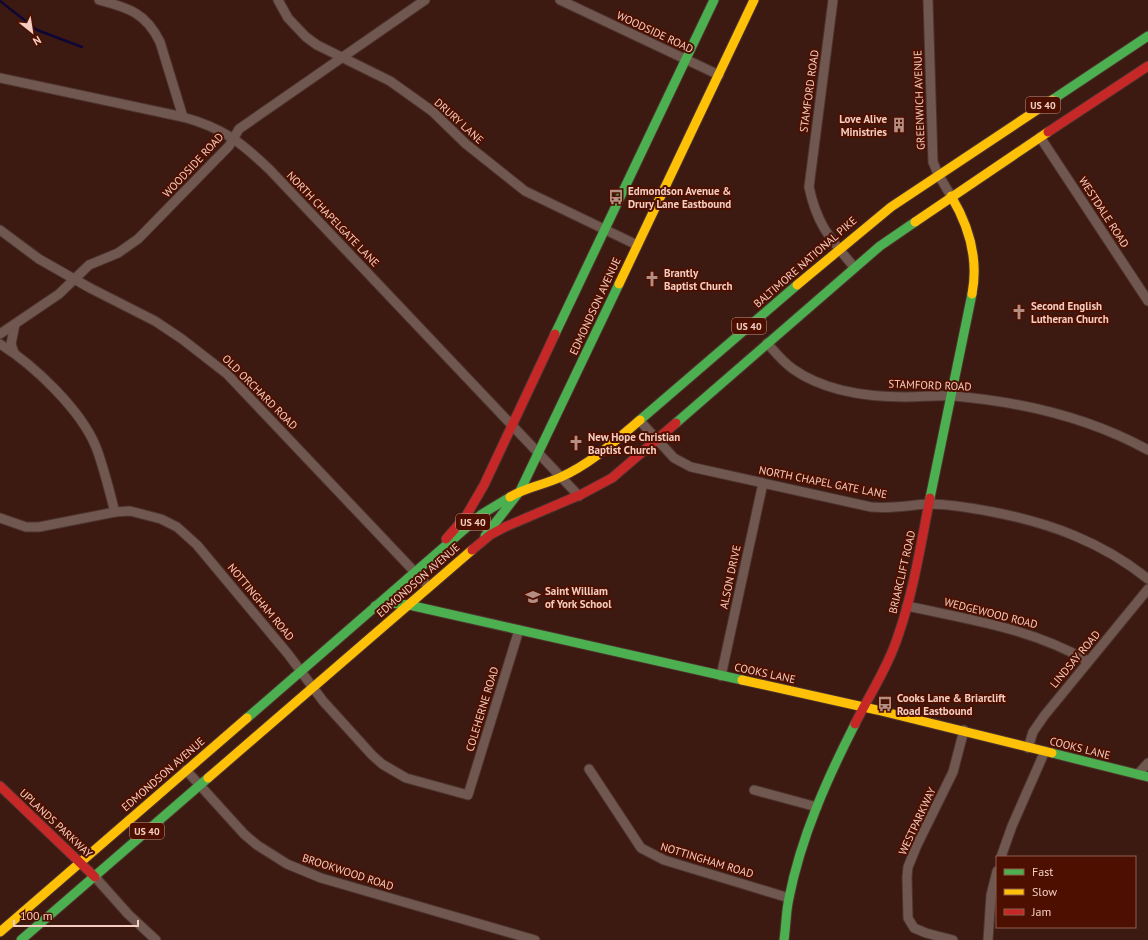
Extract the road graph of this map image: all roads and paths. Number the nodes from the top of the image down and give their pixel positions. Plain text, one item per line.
1 (100, 0) edge
2 (278, 0) edge
3 (425, 0) edge
4 (560, 0) edge
5 (714, 0) edge
6 (754, 0) edge
7 (833, 0) edge
8 (928, 0) edge
9 (1148, 36) edge
10 (342, 57) junction
11 (686, 59) junction
12 (1148, 66) edge
13 (719, 75) junction
14 (0, 78) edge
15 (183, 117) junction
16 (1040, 137) junction
17 (234, 138) junction
18 (938, 174) junction
19 (951, 196) junction
20 (0, 230) edge
21 (606, 230) junction
22 (637, 245) junction
23 (839, 248) junction
24 (854, 267) junction
25 (74, 279) junction
26 (1148, 301) edge
27 (15, 324) junction
28 (0, 334) edge
29 (767, 343) junction
30 (0, 344) edge
31 (14, 353) junction
32 (952, 396) junction
33 (640, 421) junction
34 (512, 425) junction
35 (657, 439) junction
36 (1148, 450) edge
37 (539, 453) junction
38 (561, 477) junction
39 (762, 483) junction
40 (520, 491) junction
41 (579, 496) junction
42 (929, 504) junction
43 (114, 512) junction
44 (0, 518) edge
45 (473, 548) junction
46 (429, 559) junction
47 (415, 571) junction
48 (1148, 579) edge
49 (429, 587) junction
50 (1148, 589) edge
51 (409, 605) junction
52 (375, 606) junction
53 (907, 606) junction
54 (519, 630) junction
55 (1088, 661) junction
56 (300, 671) junction
57 (721, 676) junction
58 (313, 688) junction
59 (864, 707) junction
60 (964, 730) junction
61 (1028, 748) junction
62 (1045, 751) junction
63 (1148, 763) edge
64 (589, 769) dead end
65 (186, 770) junction
66 (1138, 774) junction
67 (1148, 777) edge
68 (199, 785) junction
69 (0, 786) edge
70 (754, 790) dead end
71 (468, 795) joint
72 (817, 807) junction
73 (1001, 856) edge
74 (81, 862) junction
75 (996, 875) edge
76 (95, 877) junction
77 (790, 898) junction
78 (0, 932) edge
79 (21, 940) edge
80 (156, 940) edge
81 (535, 940) edge
82 (784, 940) edge
83 (953, 940) edge
84 (988, 940) edge

1 - 15 street
2 - 10 street, DRURY LANE
3 - 10 street, WOODSIDE ROAD
4 - 11 street, WOODSIDE ROAD
5 - 11 main road, EDMONDSON AVENUE
6 - 13 main road, EDMONDSON AVENUE
7 - 23 street, STAMFORD ROAD
8 - 18 street, GREENWICH AVENUE
9 - 18 main road, BALTIMORE NATIONAL PIKE / US 40
10 - 17 street, WOODSIDE ROAD
10 - 21 street, DRURY LANE
11 - 13 street, WOODSIDE ROAD
11 - 21 main road, EDMONDSON AVENUE
12 - 16 main road, US 40
13 - 22 main road, EDMONDSON AVENUE
14 - 15 street, NORTH CHAPELGATE LANE
15 - 17 street, NORTH CHAPELGATE LANE
16 - 19 main road, US 40
16 - 26 street, WESTDALE ROAD
17 - 25 street, WOODSIDE ROAD
17 - 34 street, NORTH CHAPELGATE LANE
18 - 19 street, GREENWICH AVENUE
18 - 23 main road, BALTIMORE NATIONAL PIKE / US 40
19 - 24 main road, US 40
19 - 32 main road, BRIARCLIFT ROAD
20 - 25 street, OLD ORCHARD ROAD
21 - 22 street, DRURY LANE
21 - 34 main road, EDMONDSON AVENUE
22 - 37 main road, EDMONDSON AVENUE
23 - 24 street, STAMFORD ROAD
23 - 33 main road, BALTIMORE NATIONAL PIKE / US 40
24 - 29 main road, US 40
25 - 27 street, WOODSIDE ROAD
25 - 47 street, OLD ORCHARD ROAD
27 - 28 street, WOODSIDE ROAD
27 - 31 street
29 - 32 street, STAMFORD ROAD
29 - 35 main road, US 40
30 - 31 street
31 - 43 street
32 - 36 street, STAMFORD ROAD
32 - 42 main road, BRIARCLIFT ROAD
33 - 35 street, NORTH CHAPEL GATE LANE
33 - 38 main road, BALTIMORE NATIONAL PIKE / US 40
34 - 37 street, NORTH CHAPELGATE LANE
34 - 46 main road, EDMONDSON AVENUE
35 - 39 street, NORTH CHAPEL GATE LANE
35 - 41 main road, US 40
37 - 38 street, NORTH CHAPELGATE LANE
37 - 40 main road, EDMONDSON AVENUE
38 - 40 main road, BALTIMORE NATIONAL PIKE / US 40
38 - 41 street, NORTH CHAPELGATE LANE
39 - 42 street, NORTH CHAPEL GATE LANE
39 - 57 street, ALSON DRIVE
40 - 45 main road, EDMONDSON AVENUE
40 - 46 main road, BALTIMORE NATIONAL PIKE / US 40
41 - 45 main road, US 40
42 - 48 street, NORTH CHAPEL GATE LANE
42 - 53 main road, BRIARCLIFT ROAD
43 - 44 street, NOTTINGHAM ROAD
43 - 56 street, NOTTINGHAM ROAD
45 - 49 main road, EDMONDSON AVENUE / US 40
46 - 47 main road, EDMONDSON AVENUE / US 40
47 - 49 street, OLD ORCHARD ROAD
47 - 52 main road, EDMONDSON AVENUE / US 40
49 - 51 main road, EDMONDSON AVENUE / US 40
50 - 55 street, LINDSAY ROAD
51 - 52 main road, COOKS LANE
51 - 54 main road, COOKS LANE
51 - 58 main road, EDMONDSON AVENUE / US 40
52 - 56 main road, EDMONDSON AVENUE / US 40
53 - 55 street, WEDGEWOOD ROAD
53 - 59 main road, BRIARCLIFT ROAD
54 - 57 main road, COOKS LANE
54 - 71 street, COLEHERNE ROAD
55 - 61 street, LINDSAY ROAD
56 - 58 street, NOTTINGHAM ROAD
56 - 65 main road, EDMONDSON AVENUE / US 40
57 - 59 main road, COOKS LANE
58 - 68 main road, EDMONDSON AVENUE / US 40
58 - 71 street, NOTTINGHAM ROAD
59 - 60 main road, COOKS LANE
59 - 72 main road, BRIARCLIFT ROAD
60 - 61 main road, COOKS LANE
60 - 83 street, WESTPARKWAY
61 - 62 main road, COOKS LANE
62 - 66 main road, COOKS LANE
62 - 73 street
63 - 66 street
64 - 77 street, NOTTINGHAM ROAD
65 - 68 street, BROOKWOOD ROAD
65 - 74 main road, EDMONDSON AVENUE / US 40
66 - 67 main road, COOKS LANE
68 - 76 main road, EDMONDSON AVENUE / US 40
68 - 81 street, BROOKWOOD ROAD
69 - 74 main road, UPLANDS PARKWAY
70 - 72 street
72 - 77 main road, BRIARCLIFT ROAD
74 - 76 main road, UPLANDS PARKWAY
74 - 78 main road, EDMONDSON AVENUE / US 40
75 - 84 street
76 - 79 main road, EDMONDSON AVENUE / US 40
76 - 80 street
77 - 82 main road, BRIARCLIFT ROAD

